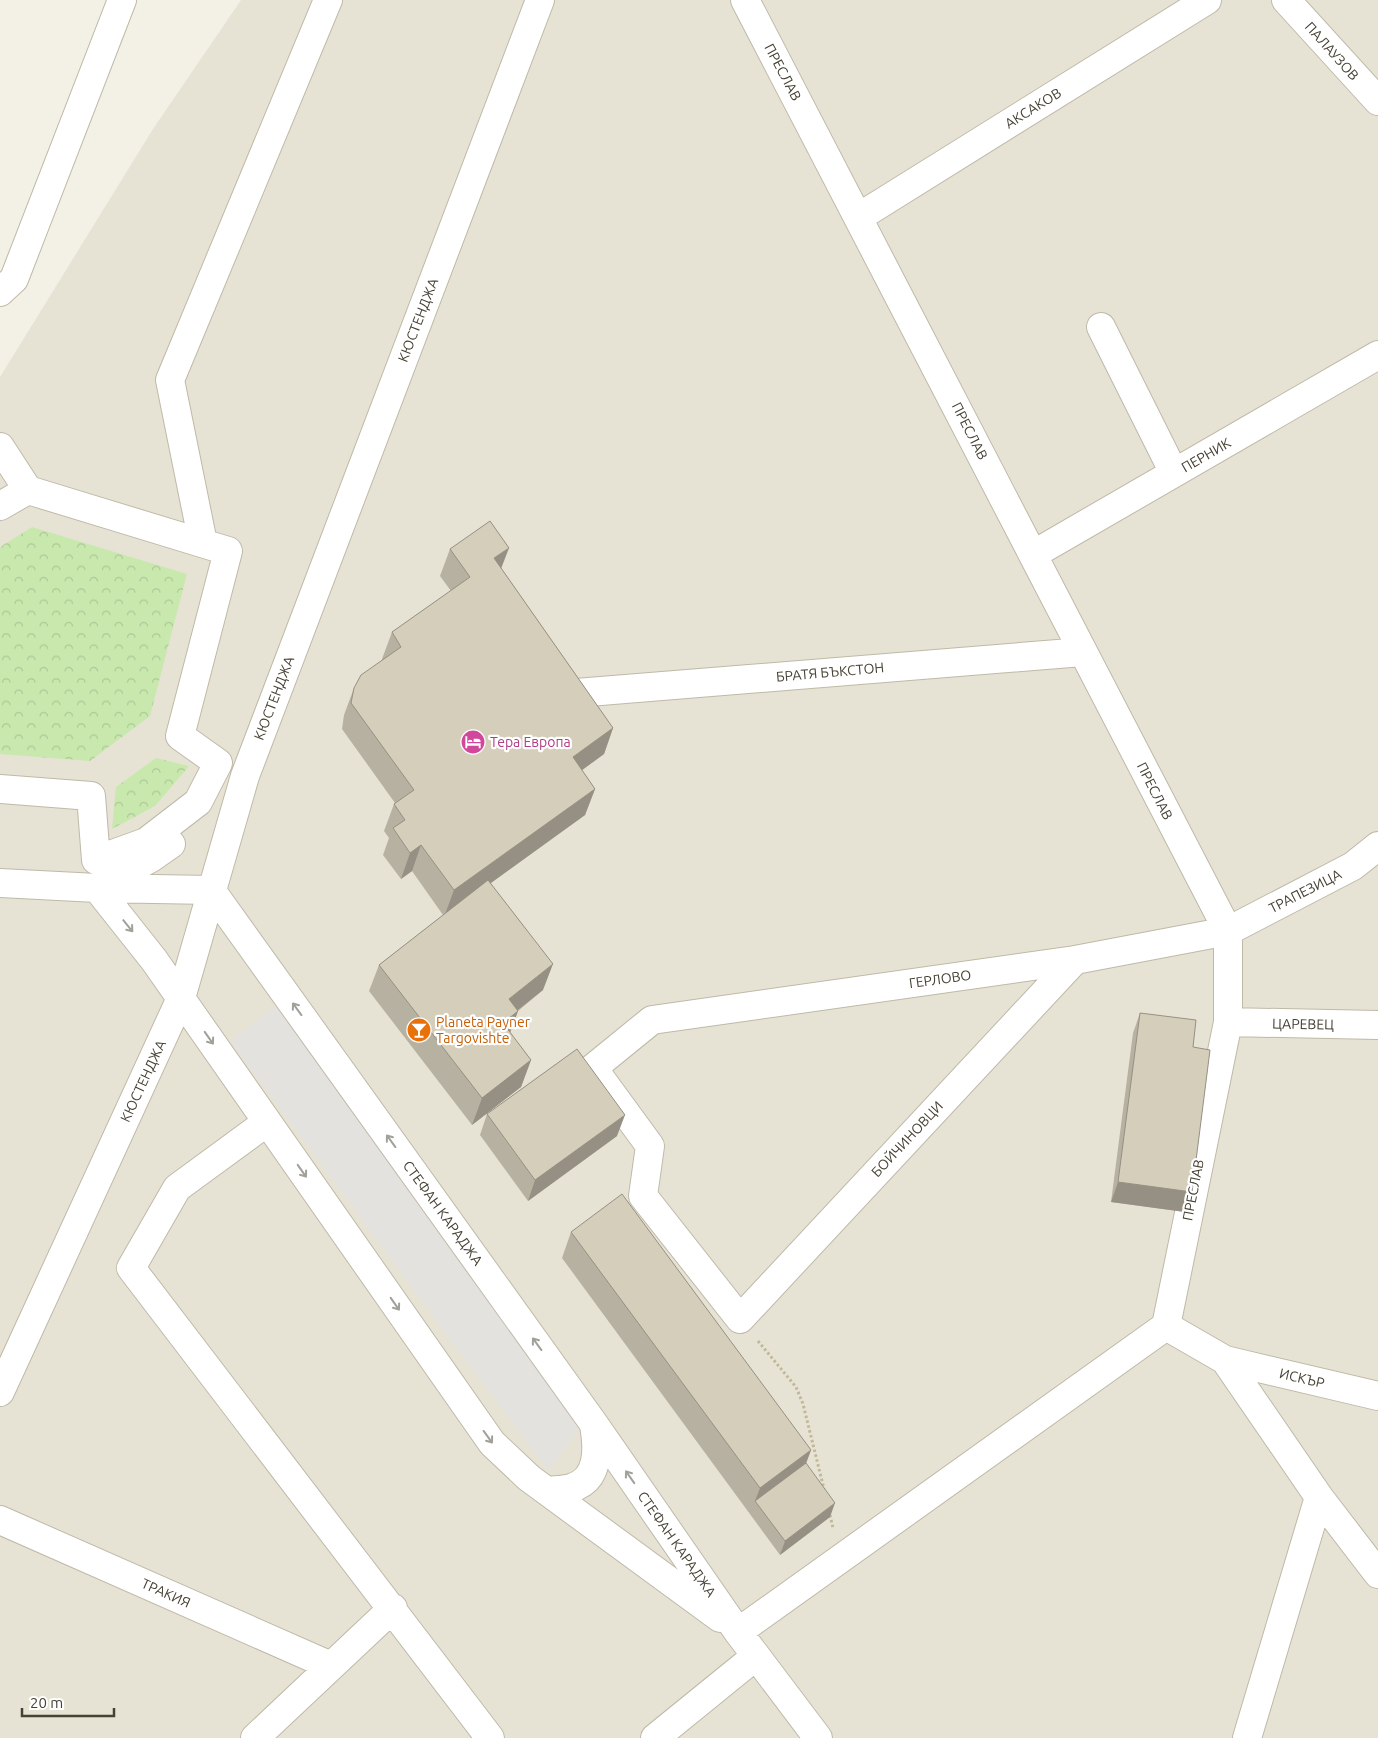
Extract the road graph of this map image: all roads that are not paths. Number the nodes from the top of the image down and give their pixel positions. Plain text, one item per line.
1 (122, 0) edge
2 (328, 0) edge
3 (540, 0) edge
4 (745, 0) edge
5 (1206, 0) edge
6 (1286, 0) edge
7 (1378, 101) edge
8 (859, 216) junction
9 (0, 292) edge
10 (1101, 327) dead end
11 (1378, 355) edge
12 (0, 447) edge
13 (1174, 473) junction
14 (28, 490) junction
15 (0, 506) edge
16 (203, 543) junction
17 (1034, 554) junction
18 (1083, 652) junction
19 (576, 693) edge
20 (245, 776) junction
21 (0, 789) edge
22 (1378, 846) edge
23 (0, 883) edge
24 (97, 888) junction
25 (212, 890) junction
26 (1228, 932) junction
27 (1075, 960) junction
28 (180, 998) junction
29 (1228, 1022) junction
30 (1378, 1025) edge
31 (267, 1122) junction
32 (740, 1319) joint
33 (1166, 1326) junction
34 (1225, 1360) junction
35 (0, 1392) edge
36 (1378, 1396) edge
37 (594, 1424) junction
38 (547, 1490) junction
39 (1318, 1497) junction
40 (0, 1520) edge
41 (1378, 1574) edge
42 (393, 1608) junction
43 (738, 1632) junction
44 (756, 1656) junction
45 (331, 1666) junction
46 (255, 1738) edge
47 (490, 1738) edge
48 (655, 1738) edge
49 (818, 1738) edge
50 (1247, 1738) edge

1 - 9 street
2 - 16 street
3 - 20 street, КЮСТЕНДЖА
4 - 8 street, ПРЕСЛАВ
5 - 8 street, АКСАКОВ
6 - 7 street, ПАЛАУЗОВ
8 - 17 street, ПРЕСЛАВ
10 - 13 street
11 - 13 street, ПЕРНИК
12 - 14 street
13 - 17 street, ПЕРНИК
14 - 15 street
14 - 16 street
16 - 21 street
17 - 18 street, ПРЕСЛАВ
18 - 19 street, БРАТЯ БЪКСТОН
18 - 26 street, ПРЕСЛАВ
20 - 24 street
20 - 25 street, КЮСТЕНДЖА
22 - 26 street, ТРАПЕЗИЦА
23 - 24 street
24 - 25 street
24 -> 28 street, СТЕФАН КАРАДЖА
25 - 28 street, КЮСТЕНДЖА
37 -> 25 street, СТЕФАН КАРАДЖА
26 - 27 street, ГЕРЛОВО
26 - 29 street, ПРЕСЛАВ
27 - 32 street, БОЙЧИНОВЦИ
27 - 32 street, ГЕРЛОВО
28 -> 31 street, СТЕФАН КАРАДЖА
28 - 35 street, КЮСТЕНДЖА
29 - 30 street, ЦАРЕВЕЦ
29 - 33 street, ПРЕСЛАВ
31 -> 38 street, СТЕФАН КАРАДЖА
31 - 42 street
33 - 34 street
33 - 43 street
34 - 36 street, ИСКЪР
34 - 39 street
37 - 38 street
43 -> 37 street, СТЕФАН КАРАДЖА
38 - 43 street, СТЕФАН КАРАДЖА
39 - 41 street
39 - 50 street
40 - 45 street, ТРАКИЯ
42 - 45 street
42 - 47 street
43 - 44 street, СТЕФАН КАРАДЖА
44 - 48 street
44 - 49 street, СТЕФАН КАРАДЖА
45 - 46 street

